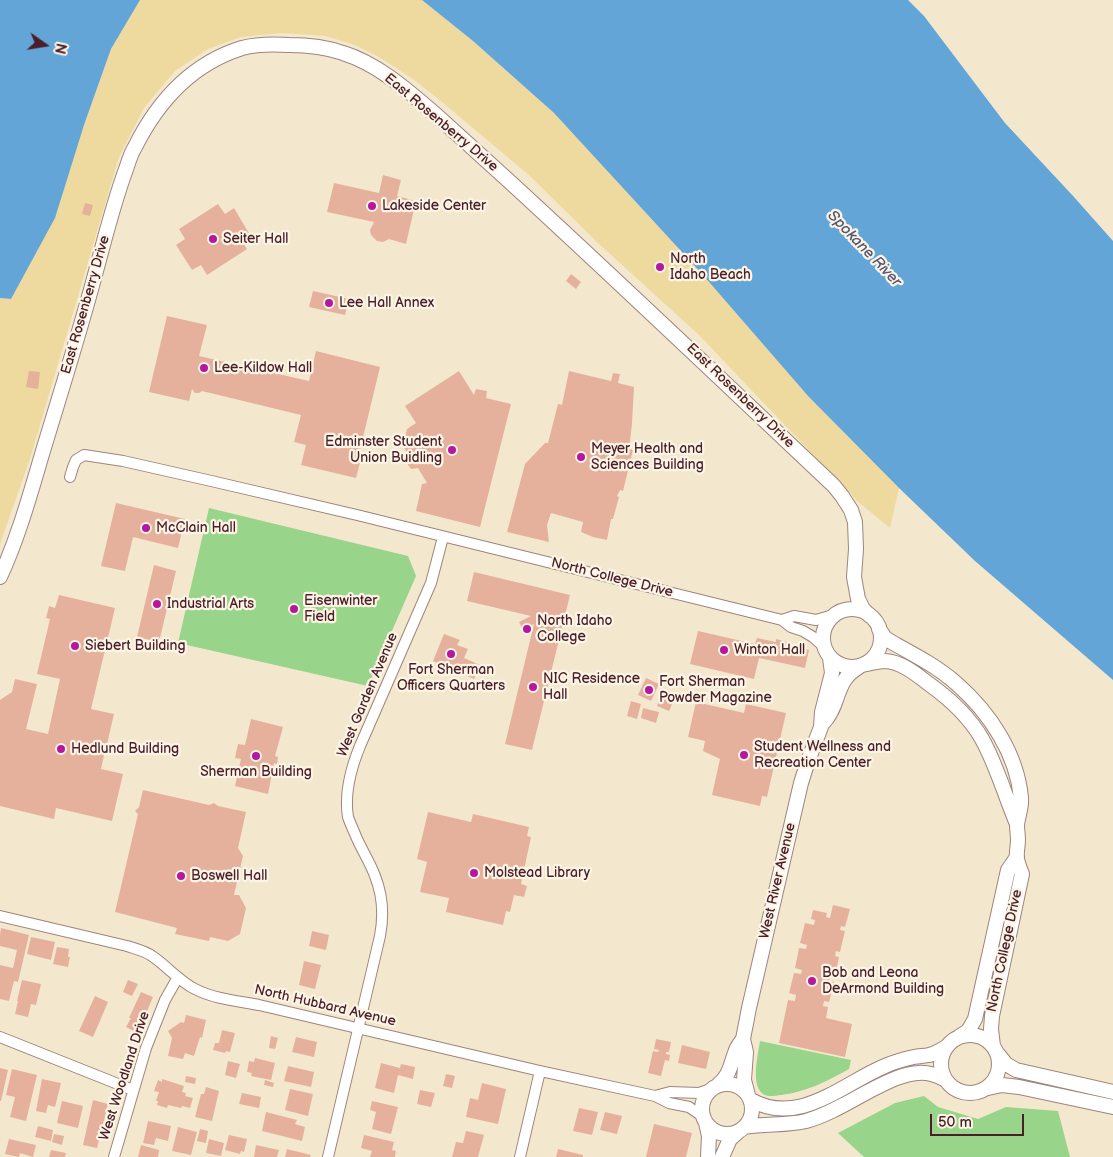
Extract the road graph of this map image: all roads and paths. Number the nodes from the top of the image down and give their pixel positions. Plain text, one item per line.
1 (70, 477) dead end
2 (443, 537) junction
3 (0, 577) edge
4 (833, 615) junction
5 (870, 616) junction
6 (782, 620) junction
7 (879, 629) junction
8 (827, 655) junction
9 (862, 666) junction
10 (821, 726) junction
11 (1017, 824) junction
12 (1016, 857) junction
13 (0, 916) edge
14 (178, 977) junction
15 (358, 1028) junction
16 (960, 1036) junction
17 (0, 1037) edge
18 (744, 1039) junction
19 (946, 1046) junction
20 (995, 1050) junction
21 (540, 1071) junction
22 (944, 1079) junction
23 (715, 1087) junction
24 (988, 1088) junction
25 (133, 1090) junction
26 (1113, 1092) edge
27 (655, 1096) junction
28 (749, 1098) junction
29 (1113, 1107) edge
30 (704, 1120) junction
31 (742, 1129) junction
32 (114, 1157) edge
33 (328, 1157) edge
34 (520, 1157) edge
35 (708, 1157) edge
36 (722, 1157) edge

1 - 2 street, North College Drive
2 - 6 street, North College Drive
2 - 15 street, West Garden Avenue
3 - 5 street, East Rosenberry Drive
4 - 5 street
4 - 6 street, North College Drive
4 - 8 street
5 - 7 street
6 - 8 street, North College Drive
7 - 9 street
7 - 11 street, North College Drive
8 - 9 street
8 - 10 street, West River Avenue
9 - 10 street, West River Avenue
9 - 11 street, North College Drive
10 - 18 street, West River Avenue
11 - 12 street, North College Drive
12 - 16 street, North College Drive
12 - 20 street, North College Drive
13 - 14 street, North Hubbard Avenue
14 - 15 street, North Hubbard Avenue
14 - 25 street, West Woodland Drive
15 - 21 street, North Hubbard Avenue
15 - 33 street, West Garden Avenue
16 - 19 street
16 - 20 street
17 - 25 street
18 - 23 street, West River Avenue
18 - 28 street, West River Avenue
19 - 22 street
19 - 28 street
20 - 24 street
20 - 26 street
21 - 27 street, North Hubbard Avenue
21 - 34 street
22 - 24 street
22 - 31 street
23 - 27 street, North Hubbard Avenue
23 - 28 street
23 - 30 street
24 - 29 street
25 - 32 street, West Woodland Drive
27 - 30 street, North Hubbard Avenue
28 - 31 street
30 - 31 street
30 - 35 street
31 - 36 street

